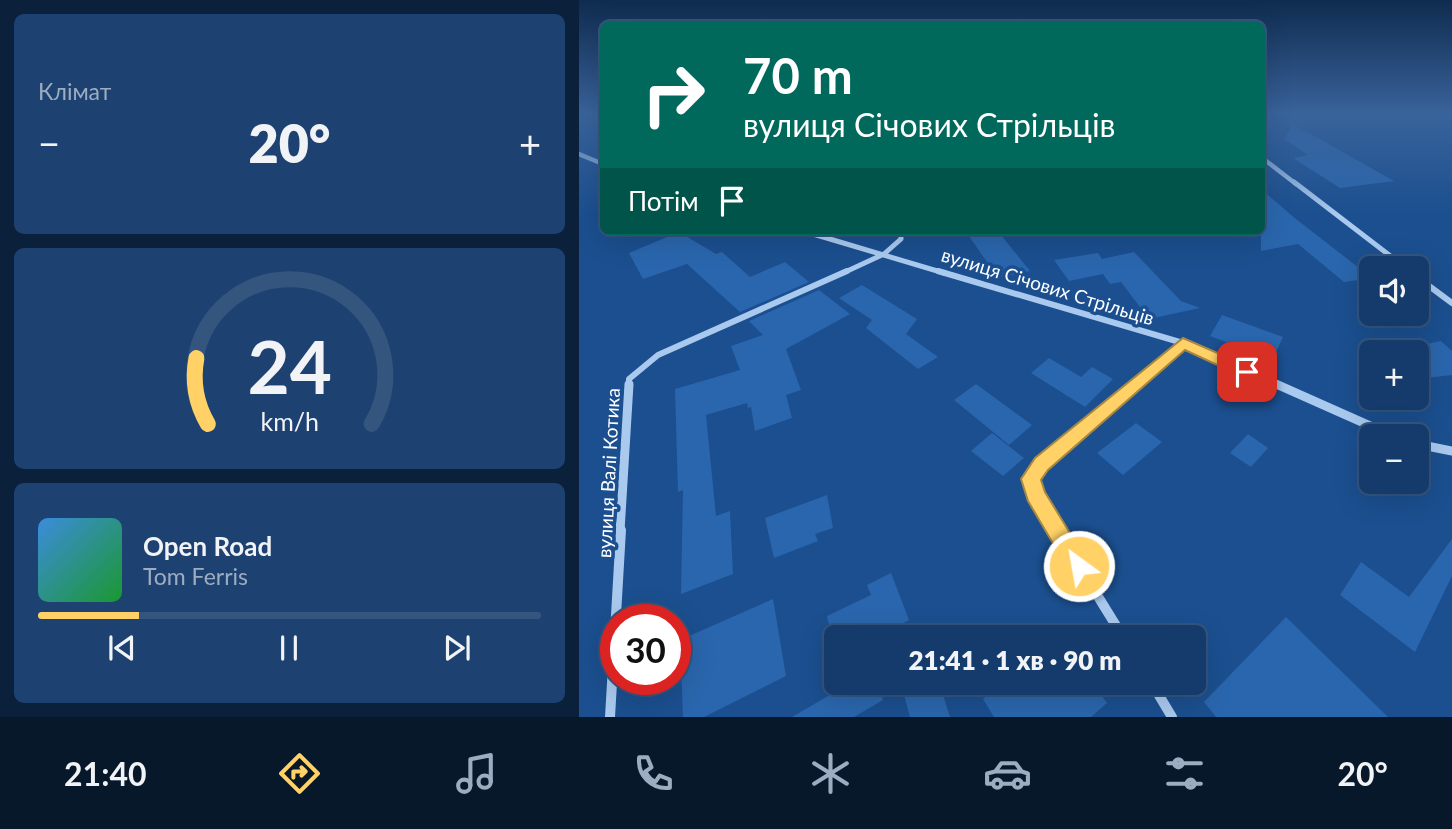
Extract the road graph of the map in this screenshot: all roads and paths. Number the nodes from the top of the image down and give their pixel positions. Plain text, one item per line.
1 (579, 154) edge
2 (1265, 160) edge
3 (600, 163) edge
4 (818, 235) edge
5 (901, 235) edge
6 (884, 254) junction
7 (1390, 256) edge
8 (1429, 285) edge
9 (1452, 303) edge
10 (1183, 343) junction
11 (1366, 424) edge
12 (1429, 446) edge
13 (1452, 451) edge
14 (1116, 625) edge
15 (1159, 695) edge
16 (610, 717) edge
17 (1172, 717) edge

1 - 3 street
2 - 7 street
4 - 6 street, вулиця Січових Стрільців
5 - 6 street, вулиця Валі Котика
6 - 10 street, вулиця Січових Стрільців
6 - 16 street, вулиця Валі Котика
8 - 9 street
10 - 11 street, вулиця Січових Стрільців
10 - 14 street
12 - 13 street
15 - 17 street

